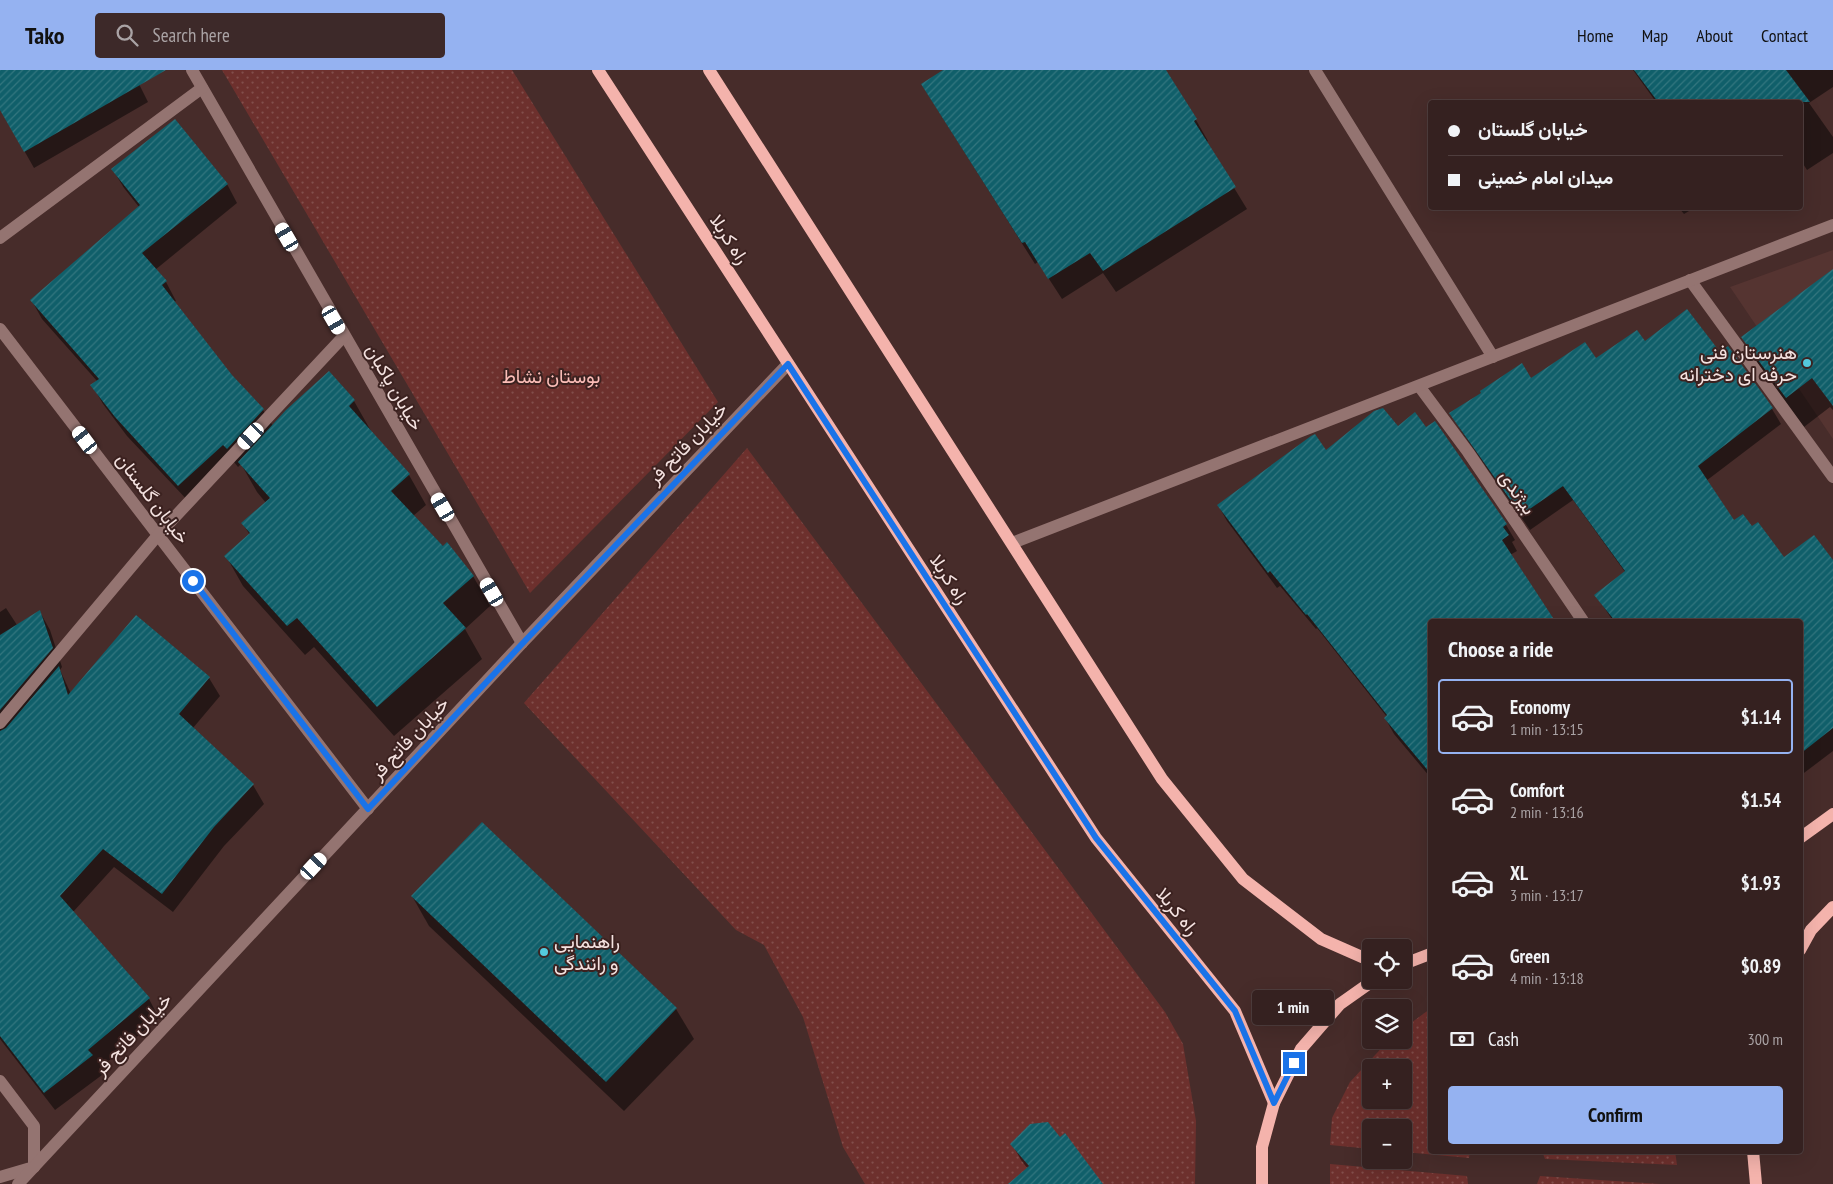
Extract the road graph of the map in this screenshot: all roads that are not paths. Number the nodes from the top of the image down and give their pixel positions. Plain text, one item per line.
1 (192, 70) edge
2 (598, 70) edge
3 (710, 70) edge
4 (1315, 70) edge
5 (202, 88) junction
6 (1833, 225) edge
7 (0, 238) edge
8 (1690, 280) junction
9 (0, 329) edge
10 (344, 336) junction
11 (1494, 357) junction
12 (788, 364) junction
13 (1419, 386) junction
14 (1833, 477) edge
15 (158, 535) junction
16 (1012, 544) junction
17 (1582, 619) edge
18 (522, 644) junction
19 (0, 722) edge
20 (368, 809) junction
21 (1833, 814) edge
22 (1803, 836) edge
23 (1833, 907) edge
24 (1803, 945) edge
25 (1428, 955) edge
26 (1362, 957) edge
27 (1412, 961) edge
28 (1362, 988) edge
29 (0, 1081) edge
30 (1274, 1103) junction
31 (1753, 1154) edge
32 (34, 1167) junction
33 (0, 1177) edge
34 (18, 1184) edge
35 (1262, 1184) edge
36 (1756, 1184) edge

1 - 5 street, خیابان پاکبان
2 - 12 main road, راه کربلا
3 - 16 main road
4 - 11 street
5 - 7 street
5 - 10 street, خیابان پاکبان
6 - 8 street
8 - 11 street
8 - 14 street
9 - 15 street, خیابان گلستان
10 - 15 street
10 - 18 street, خیابان پاکبان
11 - 13 street
12 - 18 street, خیابان فاتح فر
12 - 30 main road, راه کربلا
13 - 16 street
13 - 17 street, بیژندی
15 - 19 street
15 - 20 street, خیابان گلستان
16 - 26 main road
18 - 20 street, خیابان فاتح فر
20 - 32 street, خیابان فاتح فر
21 - 22 main road
23 - 24 main road
25 - 27 main road
28 - 30 main road
29 - 32 street
30 - 35 main road
31 - 36 main road
32 - 33 street
32 - 34 street, خیابان فاتح فر

